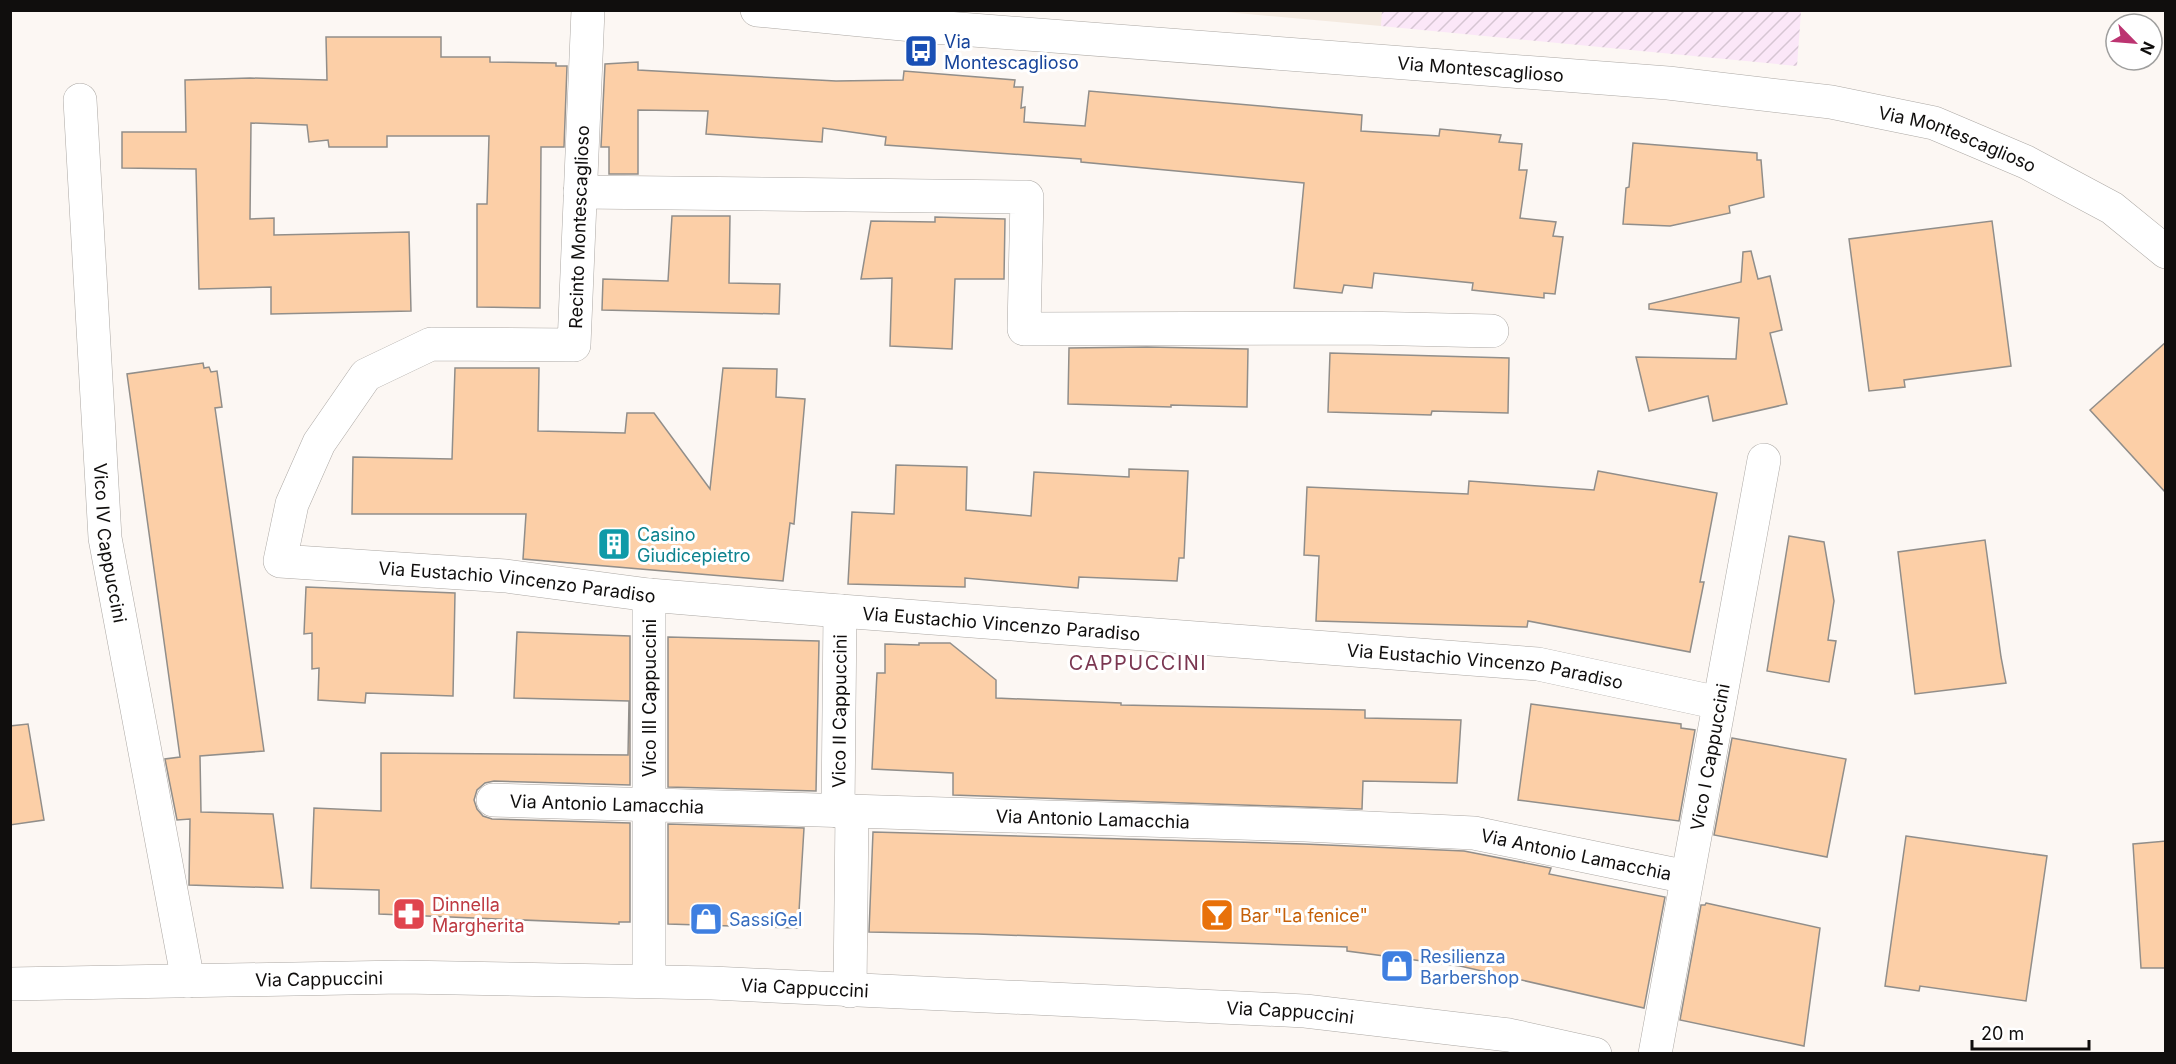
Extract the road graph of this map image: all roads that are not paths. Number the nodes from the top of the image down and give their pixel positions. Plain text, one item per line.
1 (588, 10) edge
2 (757, 10) edge
3 (80, 100) dead end
4 (580, 192) junction
5 (2166, 252) edge
6 (1492, 331) dead end
7 (1764, 460) dead end
8 (280, 561) joint
9 (649, 595) junction
10 (840, 611) junction
11 (1719, 703) junction
12 (493, 800) dead end
13 (649, 805) junction
14 (845, 811) junction
15 (1687, 877) junction
16 (188, 981) junction
17 (649, 981) junction
18 (10, 984) edge
19 (850, 991) junction
20 (1595, 1053) edge
21 (1655, 1053) edge

1 - 4 street, Recinto Montescaglioso
2 - 5 street, Via Montescaglioso
3 - 16 street, Vico IV Cappuccini
4 - 6 street
4 - 8 street, Recinto Montescaglioso
7 - 11 street, Vico I Cappuccini
8 - 9 street, Via Eustachio Vincenzo Paradiso
9 - 10 street, Via Eustachio Vincenzo Paradiso
9 - 13 street, Vico III Cappuccini
10 - 11 street, Via Eustachio Vincenzo Paradiso
10 - 14 street, Vico II Cappuccini
11 - 15 street, Vico I Cappuccini
12 - 13 street, Via Antonio Lamacchia
13 - 14 street, Via Antonio Lamacchia
13 - 17 street, Vico III Cappuccini
14 - 15 street, Via Antonio Lamacchia
14 - 19 street, Vico II Cappuccini
15 - 21 street, Vico I Cappuccini
16 - 17 street, Via Cappuccini
16 - 18 street, Via Cappuccini
17 - 19 street, Via Cappuccini
19 - 20 street, Via Cappuccini

